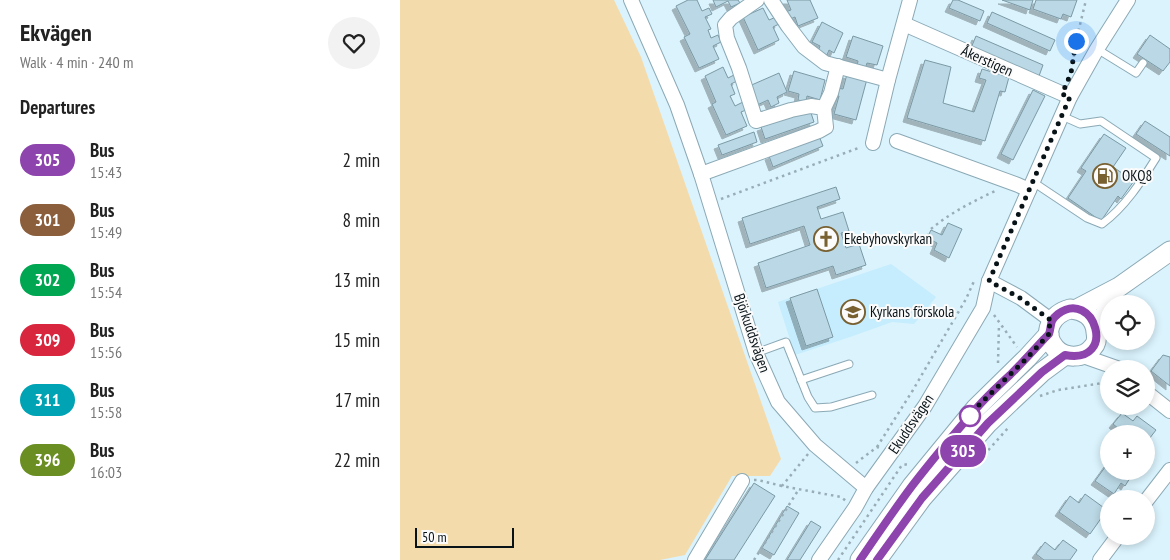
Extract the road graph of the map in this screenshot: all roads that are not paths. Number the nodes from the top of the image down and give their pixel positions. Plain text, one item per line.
1 (631, 0) edge
2 (757, 0) edge
3 (772, 0) edge
4 (910, 0) edge
5 (1128, 0) edge
6 (904, 24) junction
7 (1097, 49) junction
8 (1143, 62) dead end
9 (838, 66) junction
10 (888, 80) junction
11 (1070, 97) junction
12 (824, 108) junction
13 (1062, 116) junction
14 (897, 140) dead end
15 (873, 143) road end
16 (706, 172) junction
17 (1031, 186) junction
18 (1170, 251) edge
19 (1170, 257) edge
20 (983, 277) junction
21 (1126, 295) edge
22 (1077, 310) junction
23 (1100, 325) edge
24 (1050, 328) junction
25 (1096, 332) junction
26 (756, 353) junction
27 (1072, 355) junction
28 (1113, 360) edge
29 (850, 364) dead end
30 (1100, 364) edge
31 (801, 380) junction
32 (872, 395) dead end
33 (1155, 399) edge
34 (1170, 411) edge
35 (1170, 470) edge
36 (742, 481) road end
37 (866, 488) junction
38 (1154, 490) edge
39 (1111, 545) edge
40 (695, 560) edge
41 (819, 560) edge
42 (860, 560) edge
43 (876, 560) edge
44 (1100, 560) edge

1 - 16 street, Björkuddsvägen
2 - 12 street
3 - 9 street
4 - 6 street
5 - 7 street
6 - 10 street
6 - 11 street, Åkerstigen
7 - 8 lane
7 - 11 street
9 - 10 street
9 - 12 street
10 - 15 street
11 - 13 street
12 - 16 street
13 - 17 street
13 - 17 lane
14 - 17 street
16 - 26 street, Björkuddsvägen
17 - 20 street
18 - 22 main road
19 - 21 main road
20 - 24 street
20 - 37 street, Ekuddsvägen
22 - 24 main road
22 - 25 main road
23 - 25 main road
24 - 27 main road
24 - 42 main road
25 - 27 main road
25 - 28 street
26 - 31 lane
26 - 37 street, Björkuddsvägen
27 - 30 street
27 - 43 main road
29 - 31 lane
31 - 32 lane
33 - 34 street
35 - 38 street
36 - 40 street
37 - 41 street, Ekuddsvägen
39 - 44 street

